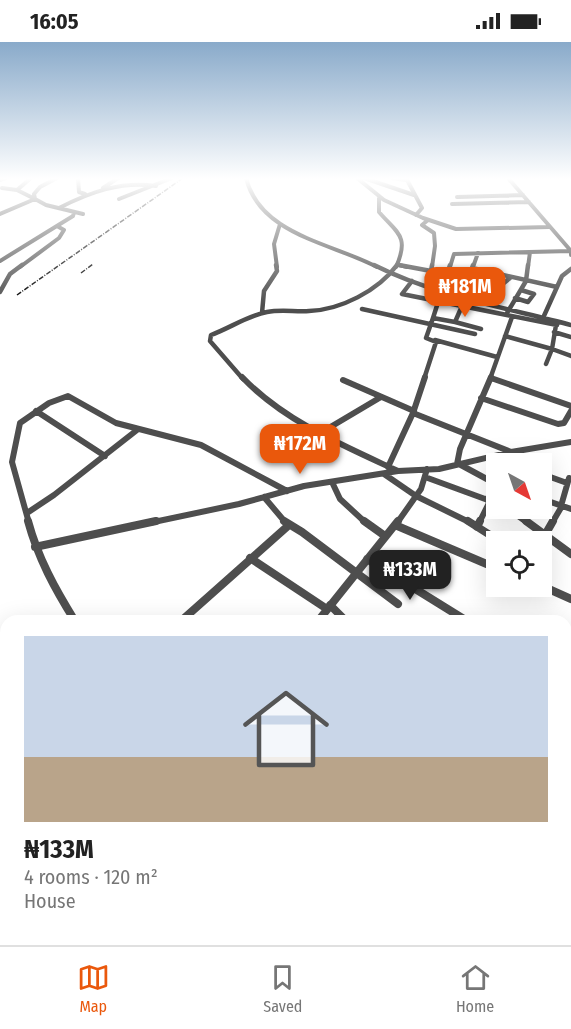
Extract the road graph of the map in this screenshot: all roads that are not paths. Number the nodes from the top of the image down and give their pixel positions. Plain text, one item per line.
1 (66, 220) edge
2 (275, 220) edge
3 (388, 220) edge
4 (428, 220) joint
5 (544, 220) edge
6 (280, 224) junction
7 (57, 226) junction
8 (549, 227) junction
9 (530, 252) junction
10 (478, 253) junction
11 (571, 253) edge
12 (0, 261) edge
13 (399, 265) junction
14 (571, 269) edge
15 (390, 273) junction
16 (510, 278) junction
17 (412, 281) junction
18 (526, 281) junction
19 (557, 286) junction
20 (466, 287) dead end
21 (499, 288) junction
22 (442, 290) junction
23 (521, 290) junction
24 (0, 292) edge
25 (515, 298) junction
26 (437, 301) junction
27 (480, 302) junction
28 (462, 306) junction
29 (362, 309) dead end
30 (262, 313) junction
31 (509, 314) junction
32 (433, 318) junction
33 (543, 318) junction
34 (454, 322) junction
35 (556, 325) junction
36 (430, 326) junction
37 (571, 326) edge
38 (481, 329) dead end
39 (554, 332) junction
40 (475, 334) dead end
41 (505, 336) junction
42 (571, 337) edge
43 (435, 340) junction
44 (552, 349) junction
45 (571, 356) edge
46 (497, 357) junction
47 (546, 364) dead end
48 (491, 378) junction
49 (344, 380) dead end
50 (381, 397) junction
51 (481, 398) junction
52 (571, 406) edge
53 (36, 411) junction
54 (571, 411) edge
55 (414, 412) junction
56 (137, 430) junction
57 (322, 432) junction
58 (466, 433) junction
59 (571, 442) edge
60 (511, 452) junction
61 (507, 453) edge
62 (105, 456) junction
63 (486, 458) edge
64 (458, 464) junction
65 (386, 470) junction
66 (426, 473) junction
67 (552, 477) edge
68 (486, 478) edge
69 (332, 482) junction
70 (287, 491) junction
71 (416, 496) junction
72 (264, 497) junction
73 (486, 500) edge
74 (552, 503) edge
75 (561, 506) junction
76 (571, 509) edge
77 (486, 511) edge
78 (27, 513) junction
79 (523, 519) edge
80 (289, 525) junction
81 (394, 525) junction
82 (477, 527) junction
83 (541, 531) edge
84 (549, 531) edge
85 (486, 533) edge
86 (385, 536) junction
87 (552, 539) edge
88 (34, 547) junction
89 (571, 554) edge
90 (250, 558) junction
91 (367, 559) junction
92 (486, 564) edge
93 (356, 573) junction
94 (552, 590) edge
95 (571, 599) edge
96 (398, 604) dead end
97 (329, 607) junction
98 (71, 615) edge
99 (188, 615) edge
100 (323, 615) edge
101 (339, 615) edge
102 (457, 615) edge

1 - 7 street
2 - 6 street
3 - 13 street
4 - 8 street
4 - 13 street
5 - 8 street
6 - 15 street
6 - 30 street
7 - 12 street
7 - 24 street
8 - 11 street
9 - 10 street
9 - 11 street
9 - 18 street
10 - 16 street
10 - 22 street
13 - 15 street
14 - 19 street
15 - 17 street
15 - 30 street
16 - 18 street
16 - 21 street
17 - 22 street
17 - 26 street
18 - 19 street
18 - 23 street
19 - 33 street
20 - 21 street
21 - 27 street
22 - 26 street
22 - 27 street
23 - 25 street
23 - 25 street
25 - 31 street
26 - 28 street
26 - 32 street
27 - 31 street
28 - 31 street
28 - 34 street
29 - 36 street
30 - 57 street
31 - 33 street
31 - 35 street
31 - 41 street
32 - 34 street
32 - 36 street
33 - 37 street
34 - 38 street
35 - 37 street
35 - 39 street
36 - 40 street
36 - 43 street
39 - 42 street
39 - 44 street
41 - 44 street
41 - 46 street
43 - 46 street
43 - 55 street
44 - 45 street
44 - 47 street
46 - 48 street
48 - 51 street
48 - 52 street
49 - 50 street
50 - 55 street
50 - 57 street
51 - 54 street
51 - 58 street
53 - 56 street
53 - 62 street
53 - 78 street
55 - 58 street
55 - 65 street
56 - 62 street
56 - 70 street
57 - 65 street
58 - 60 street
58 - 64 street
59 - 60 street
60 - 61 street
62 - 78 street
63 - 64 street
64 - 66 street
64 - 68 street
65 - 66 street
65 - 69 street
65 - 71 street
66 - 71 street
66 - 73 street
67 - 75 street
69 - 70 street
69 - 86 street
70 - 72 street
71 - 81 street
71 - 82 street
72 - 80 street
72 - 88 street
74 - 75 street
75 - 76 street
75 - 84 street
77 - 82 street
78 - 88 street
79 - 83 street
80 - 90 street
80 - 93 street
81 - 86 street
81 - 92 street
82 - 85 street
86 - 91 street
87 - 89 street
88 - 98 street
90 - 97 street
90 - 99 street
91 - 93 street
91 - 102 street
93 - 96 street
93 - 97 street
94 - 95 street
97 - 100 street
97 - 101 street

